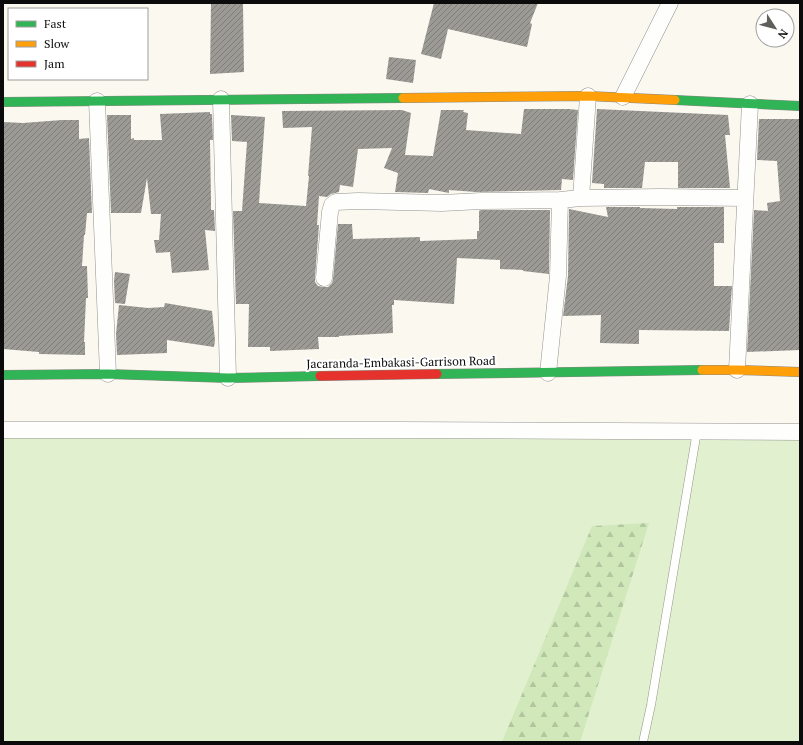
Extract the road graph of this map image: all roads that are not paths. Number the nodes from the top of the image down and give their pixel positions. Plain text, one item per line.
1 (670, 3) edge
2 (588, 96) junction
3 (623, 97) junction
4 (221, 99) junction
5 (97, 101) junction
6 (3, 102) edge
7 (750, 104) junction
8 (800, 106) edge
9 (581, 198) junction
10 (745, 198) junction
11 (560, 200) junction
12 (324, 278) dead end
13 (737, 370) junction
14 (800, 372) edge
15 (548, 373) junction
16 (108, 374) junction
17 (3, 375) edge
18 (228, 378) junction
19 (3, 430) edge
20 (697, 431) junction
21 (800, 432) edge
22 (643, 742) edge

1 - 3 street
2 - 3 street
2 - 4 street
2 - 9 street
3 - 7 street
4 - 5 street
4 - 18 street
5 - 6 street
5 - 16 street
7 - 8 street
7 - 10 street
9 - 10 street
9 - 11 street
10 - 13 street
11 - 12 street
11 - 15 street
13 - 14 street, Jacaranda-Embakasi-Garrison Road
13 - 15 street, Jacaranda-Embakasi-Garrison Road
15 - 18 street, Jacaranda-Embakasi-Garrison Road
16 - 17 street, Jacaranda-Embakasi-Garrison Road
16 - 18 street, Jacaranda-Embakasi-Garrison Road
19 - 20 street
20 - 21 street
20 - 22 lane

